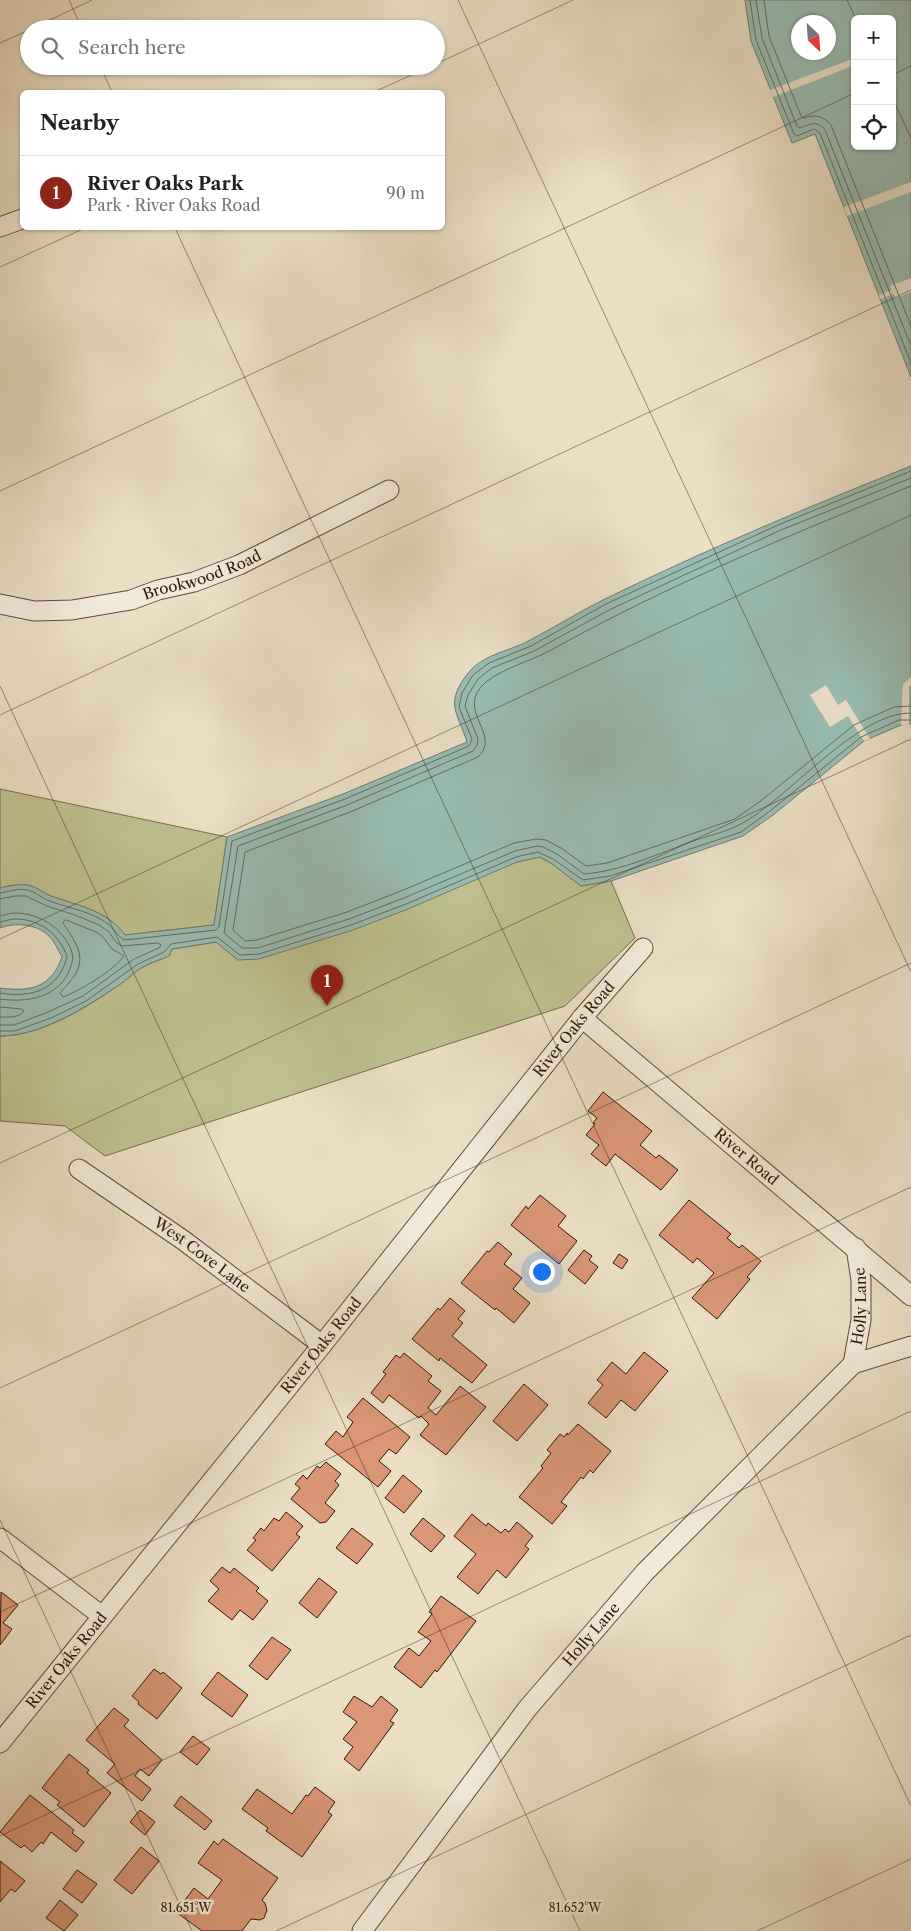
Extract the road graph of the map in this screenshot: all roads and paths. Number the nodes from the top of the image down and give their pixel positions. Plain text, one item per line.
1 (20, 220) edge
2 (0, 227) edge
3 (390, 490) dead end
4 (0, 604) edge
5 (643, 948) dead end
6 (582, 1018) junction
7 (80, 1169) dead end
8 (856, 1248) junction
9 (911, 1296) edge
10 (322, 1346) junction
11 (911, 1346) edge
12 (852, 1364) junction
13 (0, 1538) edge
14 (102, 1616) junction
15 (0, 1743) edge
16 (362, 1931) edge

1 - 2 street
3 - 4 street, Brookwood Road
5 - 6 street, River Oaks Road
6 - 8 street, River Road
6 - 10 street, River Oaks Road
7 - 10 street, West Cove Lane
8 - 9 street, River Road
8 - 12 street, Holly Lane
10 - 14 street, River Oaks Road
11 - 12 street, Holly Lane
12 - 16 street, Holly Lane
13 - 14 street
14 - 15 street, River Oaks Road

